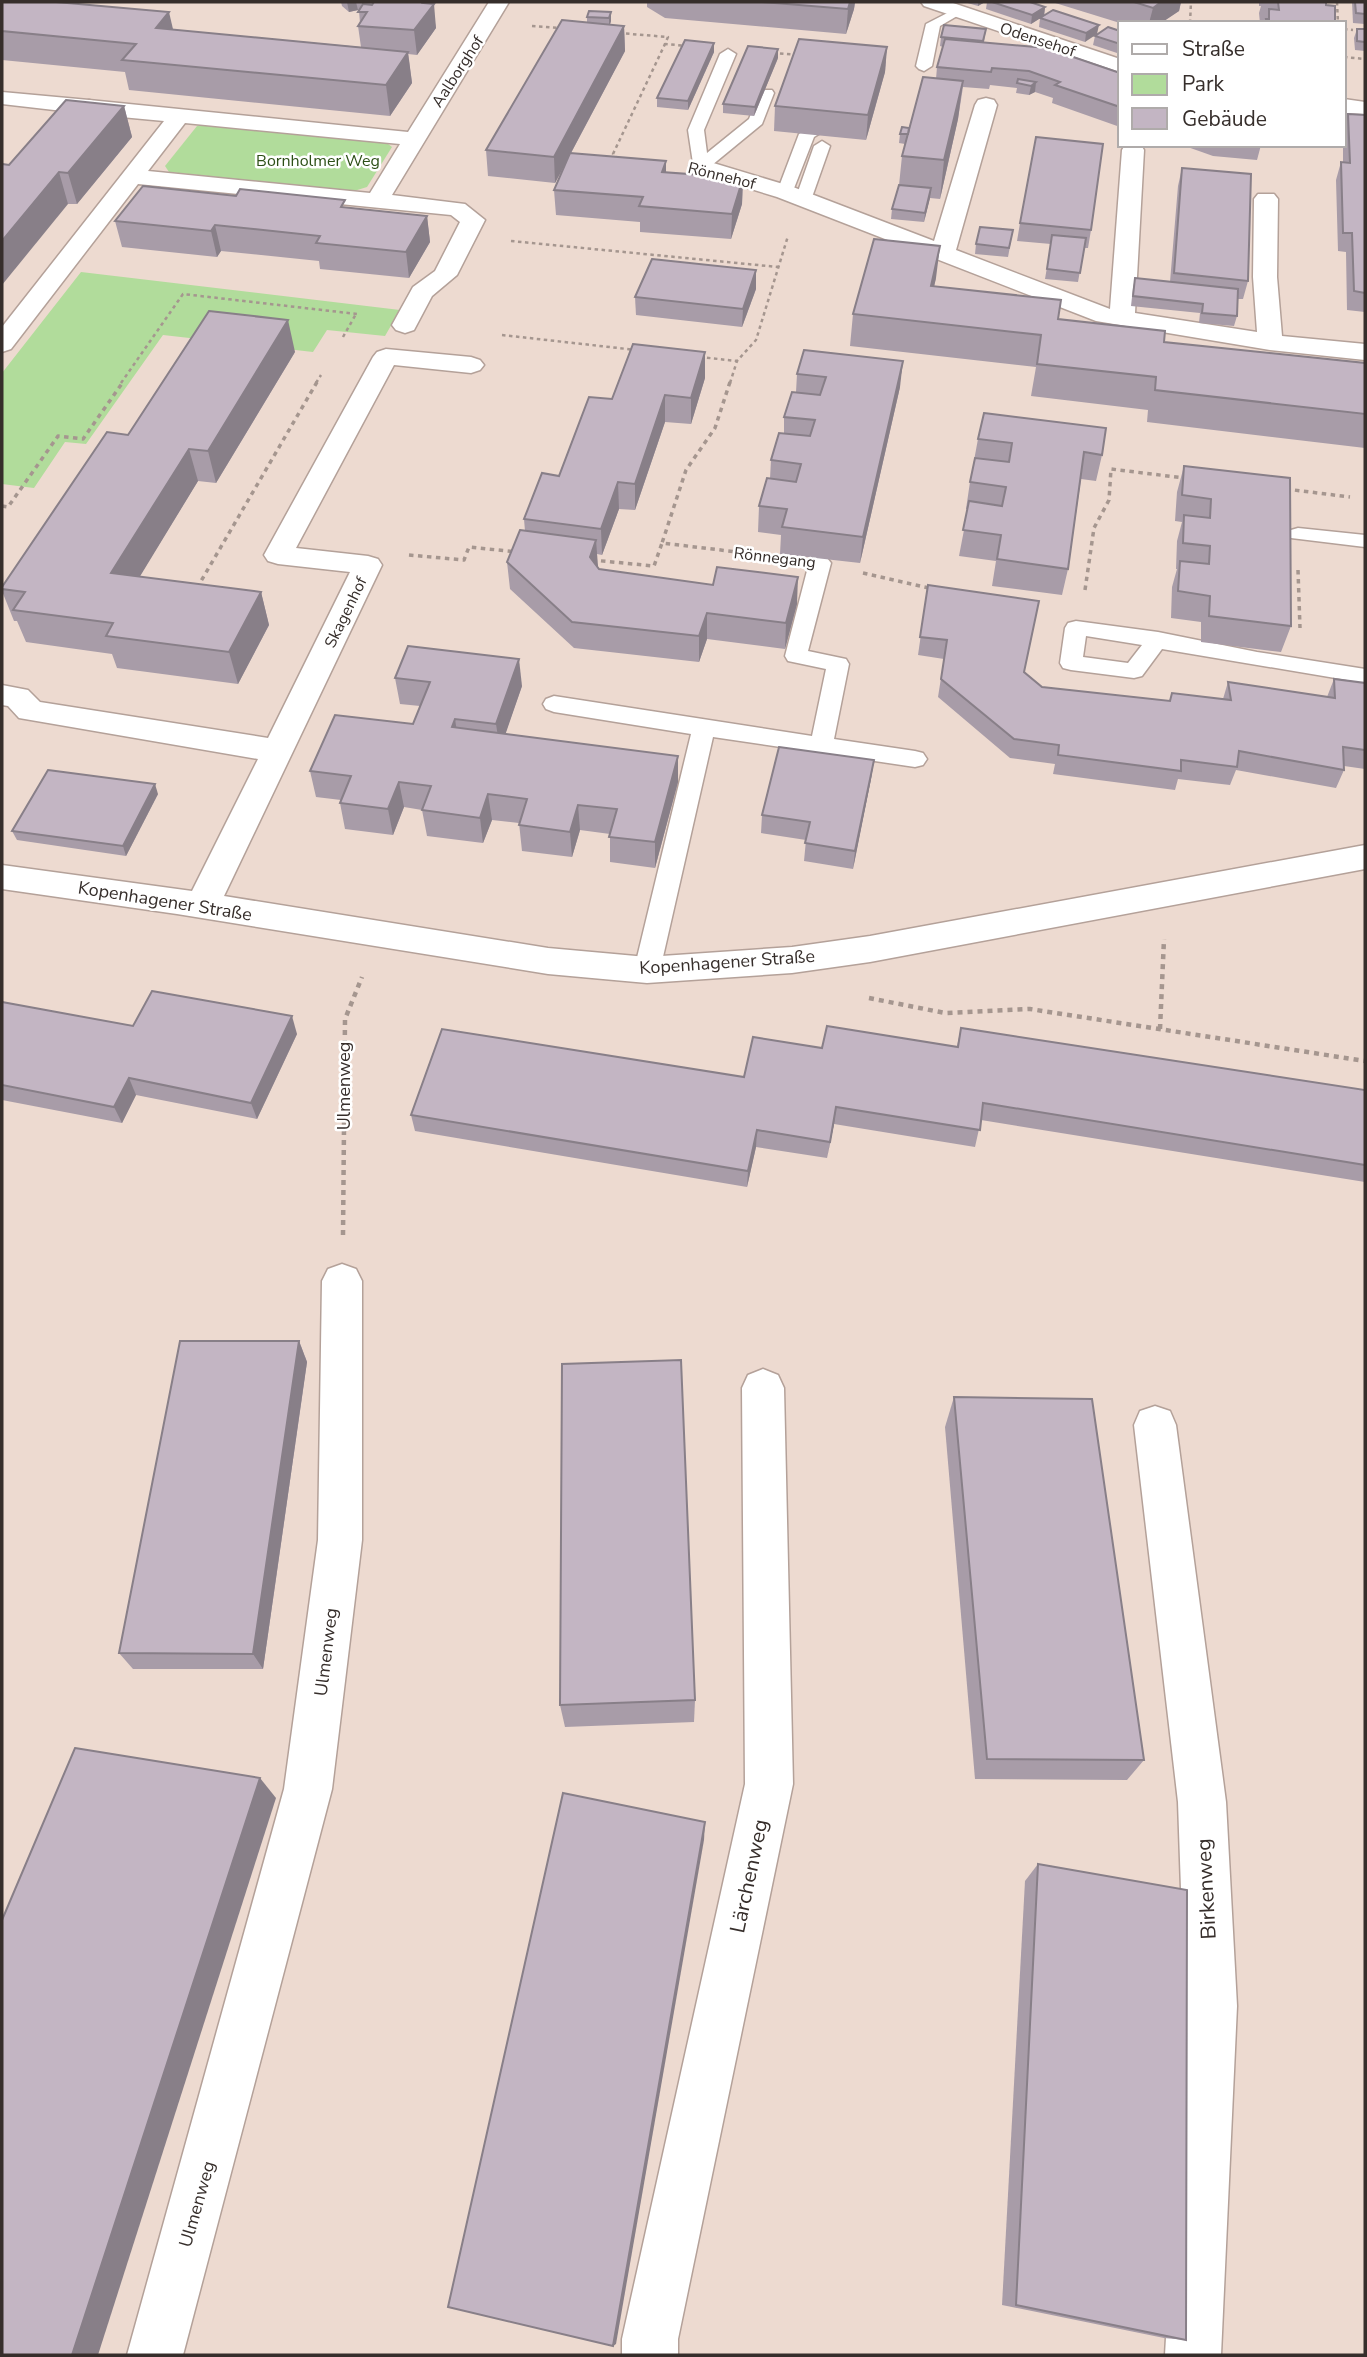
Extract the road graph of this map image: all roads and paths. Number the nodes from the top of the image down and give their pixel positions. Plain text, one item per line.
1 (499, 2) edge
2 (930, 2) edge
3 (1191, 2) edge
4 (1337, 2) edge
5 (957, 12) junction
6 (1190, 21) edge
7 (1338, 21) edge
8 (488, 22) junction
9 (571, 29) edge
10 (1346, 29) edge
11 (1353, 30) dead end
12 (612, 33) edge
13 (665, 44) junction
14 (692, 46) edge
15 (761, 52) edge
16 (728, 54) dead end
17 (801, 56) edge
18 (1346, 57) edge
19 (1365, 59) edge
20 (1118, 65) edge
21 (924, 66) dead end
22 (833, 92) edge
23 (766, 93) edge
24 (2, 97) edge
25 (986, 105) dead end
26 (1346, 106) edge
27 (1365, 108) edge
28 (179, 116) junction
29 (825, 136) edge
30 (414, 139) junction
31 (1133, 150) dead end
32 (701, 166) junction
33 (132, 176) junction
34 (794, 196) junction
35 (1266, 199) dead end
36 (376, 202) junction
37 (827, 210) junction
38 (465, 236) junction
39 (943, 252) junction
40 (778, 267) junction
41 (356, 314) junction
42 (1122, 318) junction
43 (406, 322) joint
44 (493, 334) dead end
45 (342, 338) dead end
46 (1270, 342) junction
47 (2, 344) edge
48 (642, 350) edge
49 (1365, 352) edge
50 (696, 356) edge
51 (737, 361) junction
52 (471, 365) dead end
53 (322, 374) dead end
54 (1192, 478) edge
55 (1285, 489) edge
56 (1352, 497) dead end
57 (2, 506) edge
58 (1297, 534) joint
59 (1365, 541) edge
60 (662, 543) junction
61 (522, 552) edge
62 (588, 559) edge
63 (820, 563) junction
64 (368, 565) junction
65 (210, 590) edge
66 (940, 590) edge
67 (1076, 628) junction
68 (1158, 639) junction
69 (1301, 669) junction
70 (1365, 676) edge
71 (2, 695) edge
72 (554, 704) dead end
73 (704, 729) junction
74 (821, 746) junction
75 (278, 751) junction
76 (915, 760) dead end
77 (1365, 857) edge
78 (2, 877) edge
79 (1146, 896) junction
80 (202, 905) junction
81 (379, 936) junction
82 (647, 970) junction
83 (867, 998) dead end
84 (1160, 1029) junction
85 (1365, 1061) edge
86 (342, 1281) joint
87 (764, 1388) dead end
88 (1155, 1424) dead end
89 (155, 2355) edge
90 (650, 2355) edge
91 (1193, 2355) edge

1 - 8 street, Aalborghof
2 - 5 street, Odensehof
3 - 6 path
4 - 7 path
5 - 20 street, Odensehof
5 - 21 lane
8 - 9 path
8 - 30 street, Aalborghof
10 - 11 path
12 - 13 path
13 - 14 path
13 - 32 path, Rönnehof
15 - 17 path
16 - 32 lane
18 - 19 path
22 - 34 lane
23 - 32 lane
24 - 28 street
25 - 39 street
26 - 27 street
28 - 30 street
28 - 33 street
29 - 34 lane
30 - 36 street
31 - 42 street
32 - 34 street, Rönnehof
33 - 36 street
33 - 47 street
34 - 37 street, Rönnehof
35 - 46 street
36 - 38 street
37 - 39 street, Rönnehof
37 - 40 path
38 - 40 path
38 - 43 street
39 - 42 street, Rönnehof
40 - 51 path
41 - 43 path
41 - 45 path
41 - 57 path
42 - 46 street, Rönnehof
44 - 48 path
46 - 49 street, Rönnehof
50 - 51 path
51 - 60 path
52 - 64 street, Skagenhof
53 - 65 path
54 - 67 path
55 - 56 path
58 - 59 lane
58 - 69 path
60 - 62 path
60 - 63 path, Rönnegang
61 - 64 path
63 - 66 path, Rönnegang
63 - 74 lane
64 - 75 street, Skagenhof
67 - 68 lane
67 - 68 lane
68 - 69 lane
69 - 70 lane
71 - 75 street
72 - 73 lane
73 - 74 lane
73 - 82 lane
74 - 76 lane
75 - 80 street, Skagenhof
77 - 79 street, Kopenhagener Straße
78 - 80 street, Kopenhagener Straße
79 - 82 street, Kopenhagener Straße
79 - 84 path
80 - 81 street, Kopenhagener Straße
81 - 82 street, Kopenhagener Straße
81 - 86 path, Ulmenweg
83 - 84 path
84 - 85 path
86 - 89 street, Ulmenweg
87 - 90 street, Lärchenweg
88 - 91 street, Birkenweg

